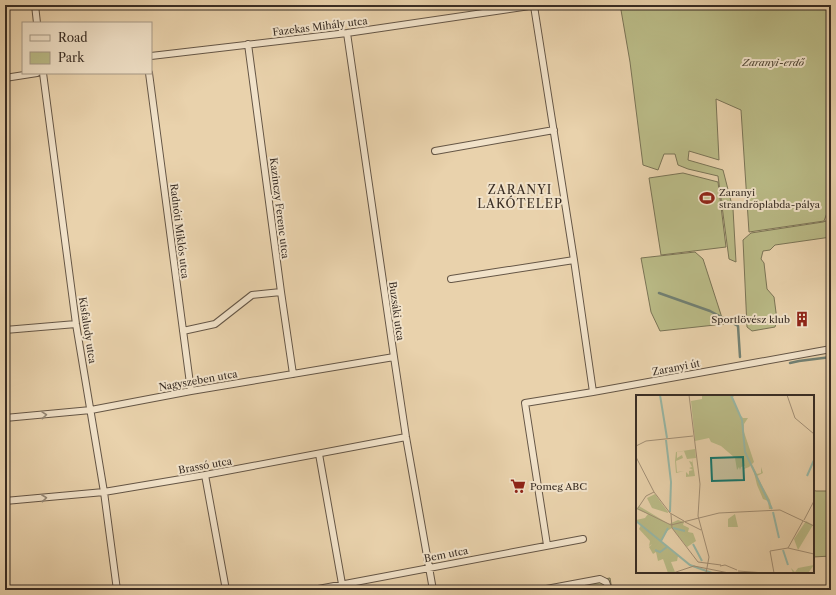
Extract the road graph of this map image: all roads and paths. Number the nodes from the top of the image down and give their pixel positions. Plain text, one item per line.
1 (35, 5) edge
2 (538, 5) edge
3 (534, 6) edge
4 (37, 22) edge
5 (347, 33) junction
6 (248, 44) junction
7 (152, 56) edge
8 (31, 74) edge
9 (43, 74) edge
10 (149, 74) edge
11 (5, 78) edge
12 (554, 130) junction
13 (435, 151) dead end
14 (574, 260) junction
15 (451, 279) dead end
16 (280, 292) junction
17 (76, 324) junction
18 (5, 330) edge
19 (183, 331) junction
20 (831, 349) edge
21 (394, 357) junction
22 (293, 374) junction
23 (191, 391) junction
24 (593, 392) junction
25 (91, 410) junction
26 (5, 418) edge
27 (406, 437) junction
28 (319, 454) junction
29 (205, 475) junction
30 (104, 492) junction
31 (5, 501) edge
32 (583, 539) dead end
33 (547, 545) junction
34 (429, 567) junction
35 (342, 584) junction
36 (117, 590) edge
37 (226, 590) edge
38 (313, 590) edge
39 (433, 590) edge
40 (541, 590) edge
41 (610, 590) edge

1 - 4 street
2 - 3 street, Fazekas Mihály utca
3 - 5 street, Fazekas Mihály utca
3 - 12 street
5 - 6 street, Fazekas Mihály utca
5 - 21 street, Buzsáki utca
6 - 7 street, Fazekas Mihály utca
6 - 16 street, Kazinczy Ferenc utca
8 - 11 street
9 - 17 street, Kisfaludy utca
10 - 19 street, Radnóti Miklós utca
12 - 13 street
12 - 14 street
14 - 15 street
14 - 24 street
16 - 19 street
16 - 22 street, Kazinczy Ferenc utca
17 - 18 street
17 - 25 street, Kisfaludy utca
19 - 23 street, Radnóti Miklós utca
20 - 24 street, Zaranyi út
21 - 22 street, Nagyszeben utca
21 - 27 street, Buzsáki utca
22 - 23 street, Nagyszeben utca
23 - 25 street, Nagyszeben utca
24 - 33 street, Zaranyi út
26 -> 25 street, Nagyszeben utca
25 - 30 street, Kisfaludy utca
27 - 28 street, Brassó utca
27 - 34 street, Buzsáki utca
28 - 29 street, Brassó utca
28 - 35 street
29 - 30 street, Brassó utca
29 - 37 street
31 -> 30 street, Brassó utca
30 - 36 street, Kisfaludy utca
32 - 33 street, Bem utca
33 - 34 street, Bem utca
34 - 35 street, Bem utca
34 - 39 street, Buzsáki utca
35 - 38 street, Bem utca
40 - 41 street

